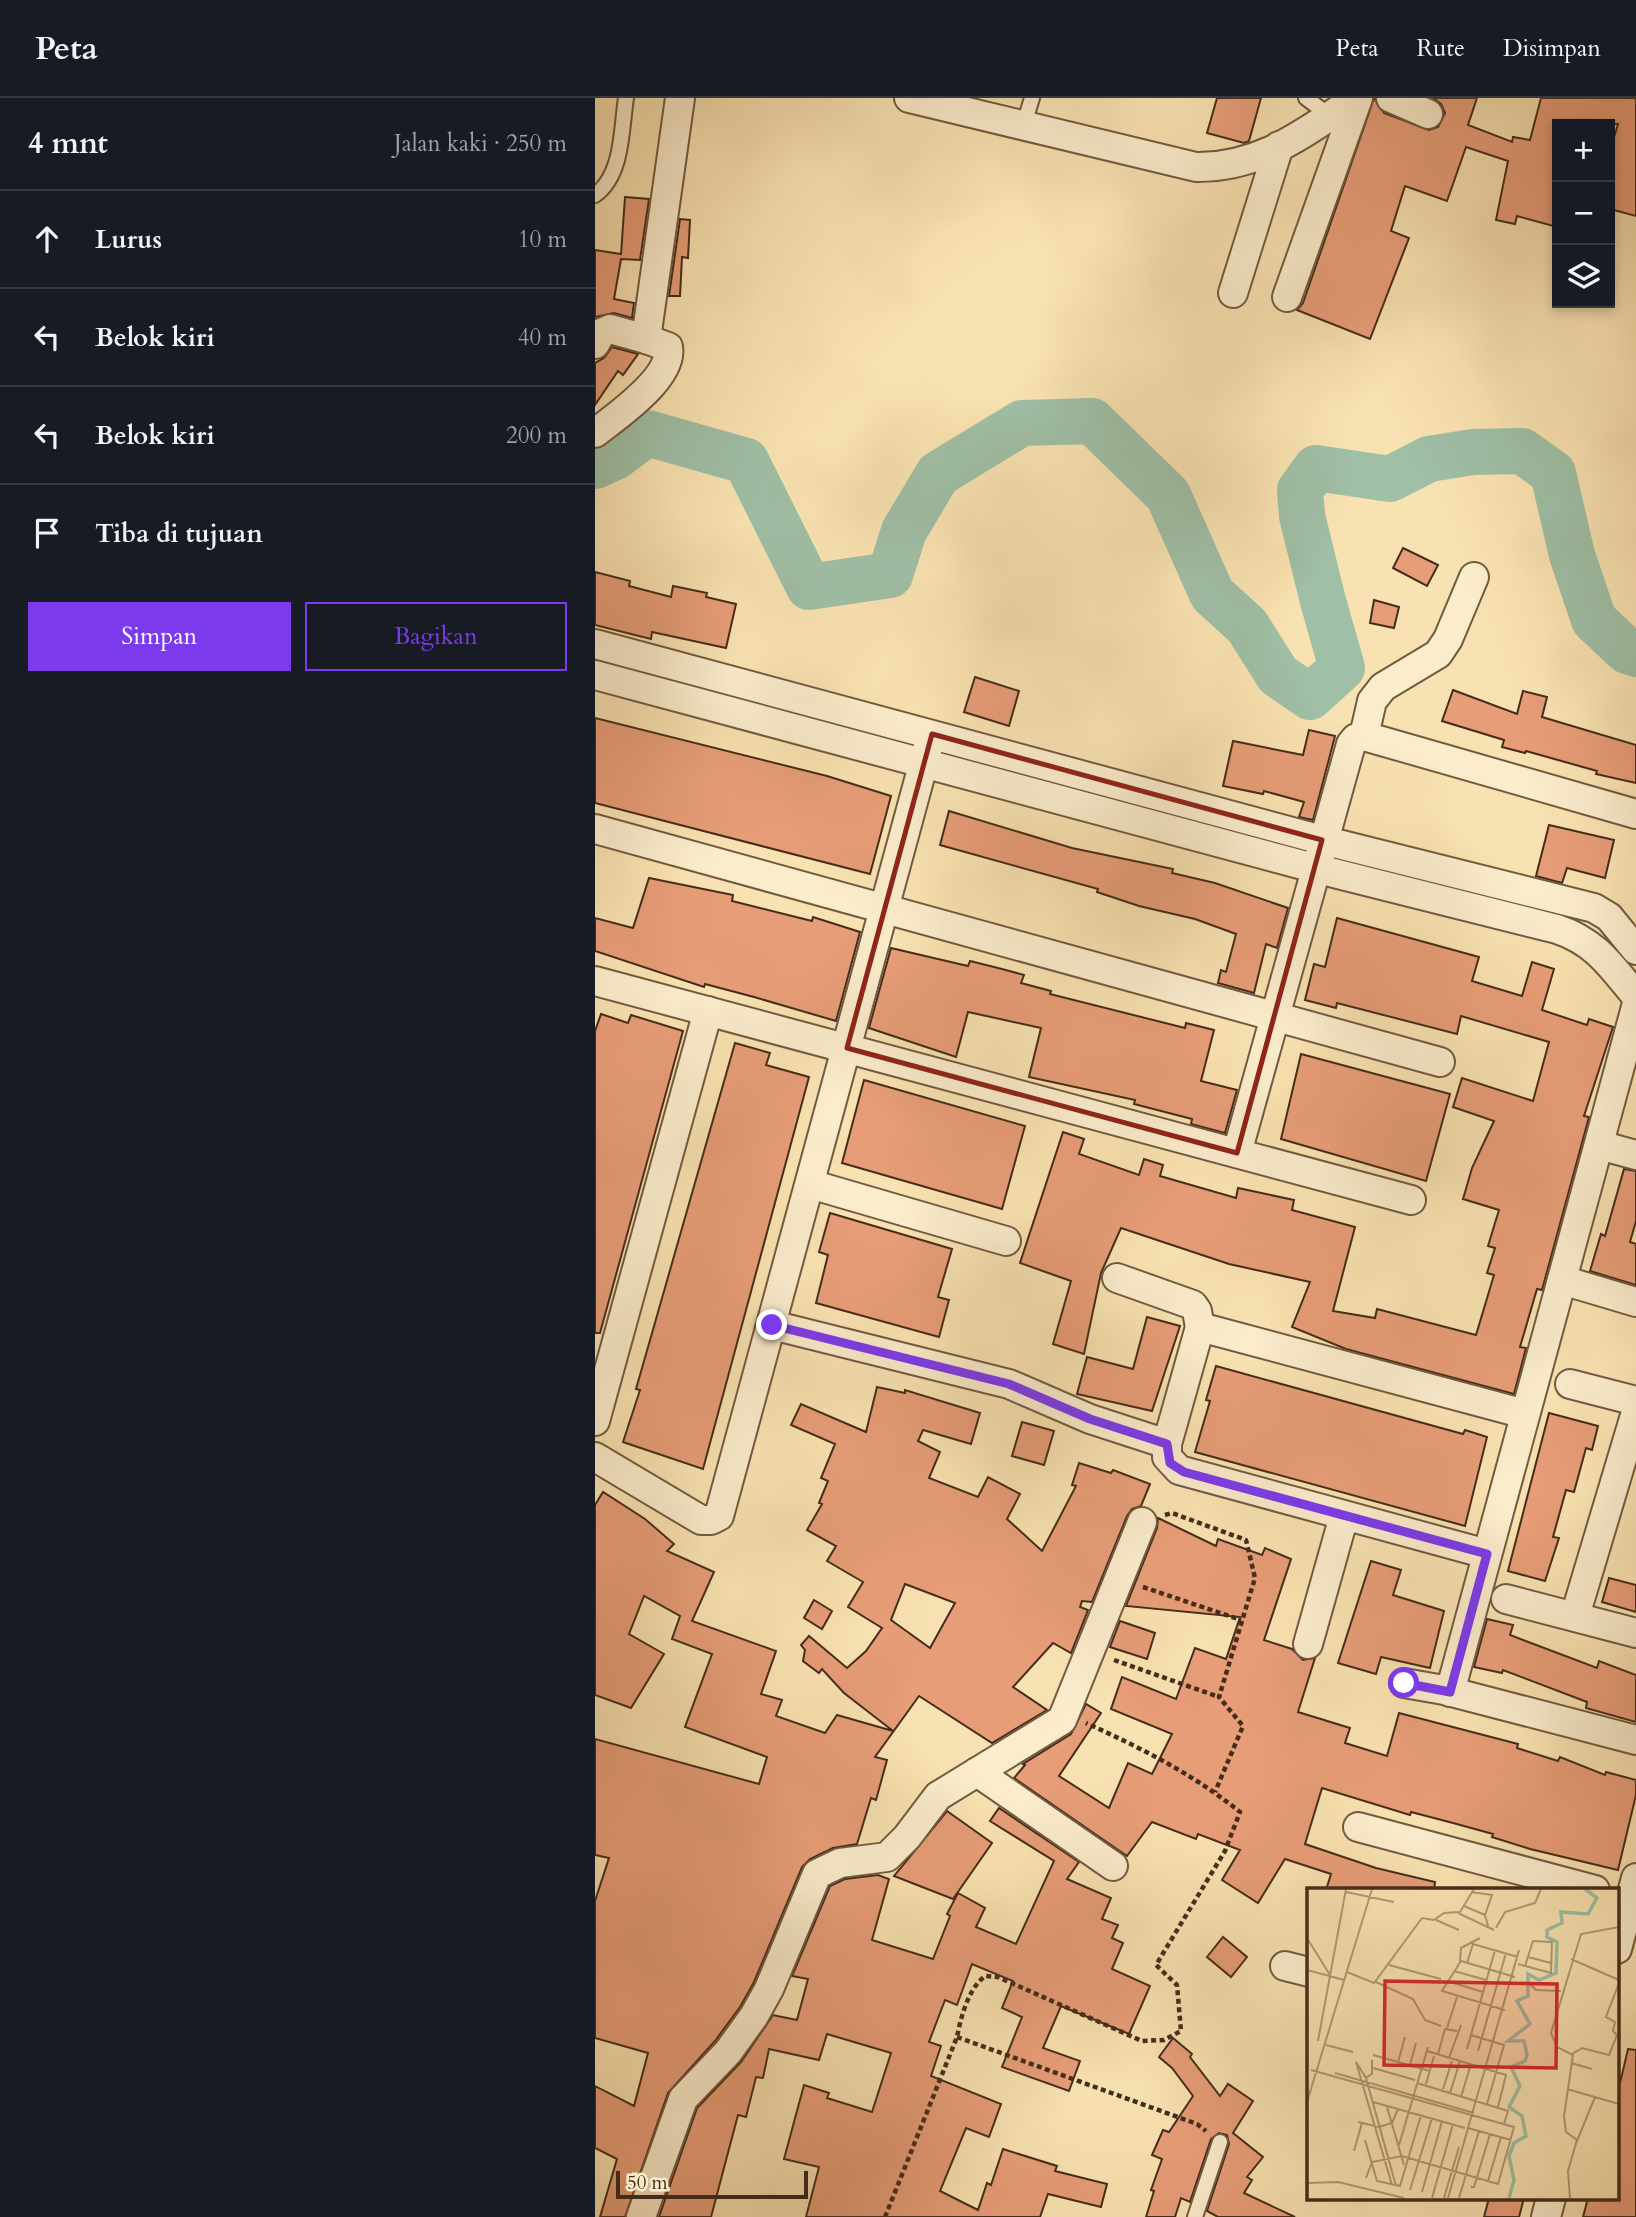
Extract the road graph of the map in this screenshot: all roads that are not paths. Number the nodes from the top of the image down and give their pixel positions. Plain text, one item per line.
1 (626, 98) edge
2 (680, 98) edge
3 (909, 98) edge
4 (1306, 98) edge
5 (1357, 98) edge
6 (1391, 98) edge
7 (1028, 111) edge
8 (1428, 114) dead end
9 (1330, 116) junction
10 (1279, 146) junction
11 (595, 195) edge
12 (1233, 293) dead end
13 (1287, 297) dead end
14 (646, 339) junction
15 (595, 344) edge
16 (595, 433) edge
17 (1474, 577) dead end
18 (595, 644) edge
19 (595, 675) edge
20 (932, 734) junction
21 (1364, 736) junction
22 (924, 763) junction
23 (1636, 814) edge
24 (595, 829) edge
25 (1322, 840) junction
26 (1314, 868) junction
27 (884, 911) junction
28 (1636, 950) edge
29 (595, 981) edge
30 (1636, 996) edge
31 (1636, 1006) edge
32 (708, 1011) junction
33 (1274, 1016) junction
34 (847, 1048) junction
35 (1440, 1062) dead end
36 (1599, 1145) junction
37 (1237, 1153) junction
38 (1636, 1155) edge
39 (810, 1184) junction
40 (1411, 1200) dead end
41 (1006, 1241) dead end
42 (1117, 1278) dead end
43 (1562, 1280) junction
44 (1636, 1302) edge
45 (772, 1325) junction
46 (1200, 1327) junction
47 (1570, 1384) dead end
48 (1636, 1401) edge
49 (1636, 1412) edge
50 (1525, 1414) junction
51 (595, 1421) edge
52 (1167, 1444) junction
53 (595, 1457) edge
54 (1344, 1516) junction
55 (1142, 1522) road end
56 (1487, 1554) junction
57 (1506, 1599) dead end
58 (1575, 1616) junction
59 (1636, 1633) edge
60 (1308, 1644) dead end
61 (1404, 1683) dead end
62 (1450, 1692) junction
63 (1636, 1740) edge
64 (977, 1772) junction
65 (1358, 1827) dead end
66 (1113, 1866) dead end
67 (1587, 1888) edge
68 (1628, 1891) edge
69 (1619, 1938) edge
70 (1220, 2142) road end
71 (1550, 2200) edge
72 (641, 2217) edge
73 (1195, 2217) edge
74 (1546, 2217) edge

1 - 11 lane
2 - 14 street
3 - 7 street
4 - 9 lane
5 - 9 street
5 - 13 street
6 - 8 street
7 - 10 street
9 - 10 street
10 - 12 street
14 - 15 street
14 - 16 street
17 - 21 street
18 - 20 street
19 - 22 street
20 - 22 street
20 - 25 street
21 - 23 street
21 - 25 street
22 - 26 street
22 - 27 street
24 - 27 street
25 - 26 street
25 - 28 street
26 - 30 street
26 - 33 street
27 - 33 street
27 - 34 street
29 - 32 street
31 - 36 street
32 - 34 street
32 - 51 street
33 - 35 street
33 - 37 street
34 - 37 street
34 - 39 street
36 - 38 street
36 - 43 street
37 - 40 street
39 - 41 street
39 - 45 street
42 - 46 street
43 - 44 street
43 - 50 street
45 - 52 street
45 - 53 street
46 - 50 street
46 - 52 street
47 - 48 street
49 - 58 street
50 - 56 street
52 - 54 street
54 - 56 street
54 - 60 street
55 - 64 street
56 - 62 street
57 - 58 street
58 - 59 street
61 - 62 street
62 - 63 street
64 - 66 street
64 - 72 street
65 - 67 street
68 - 69 street
70 - 73 lane
71 - 74 street

